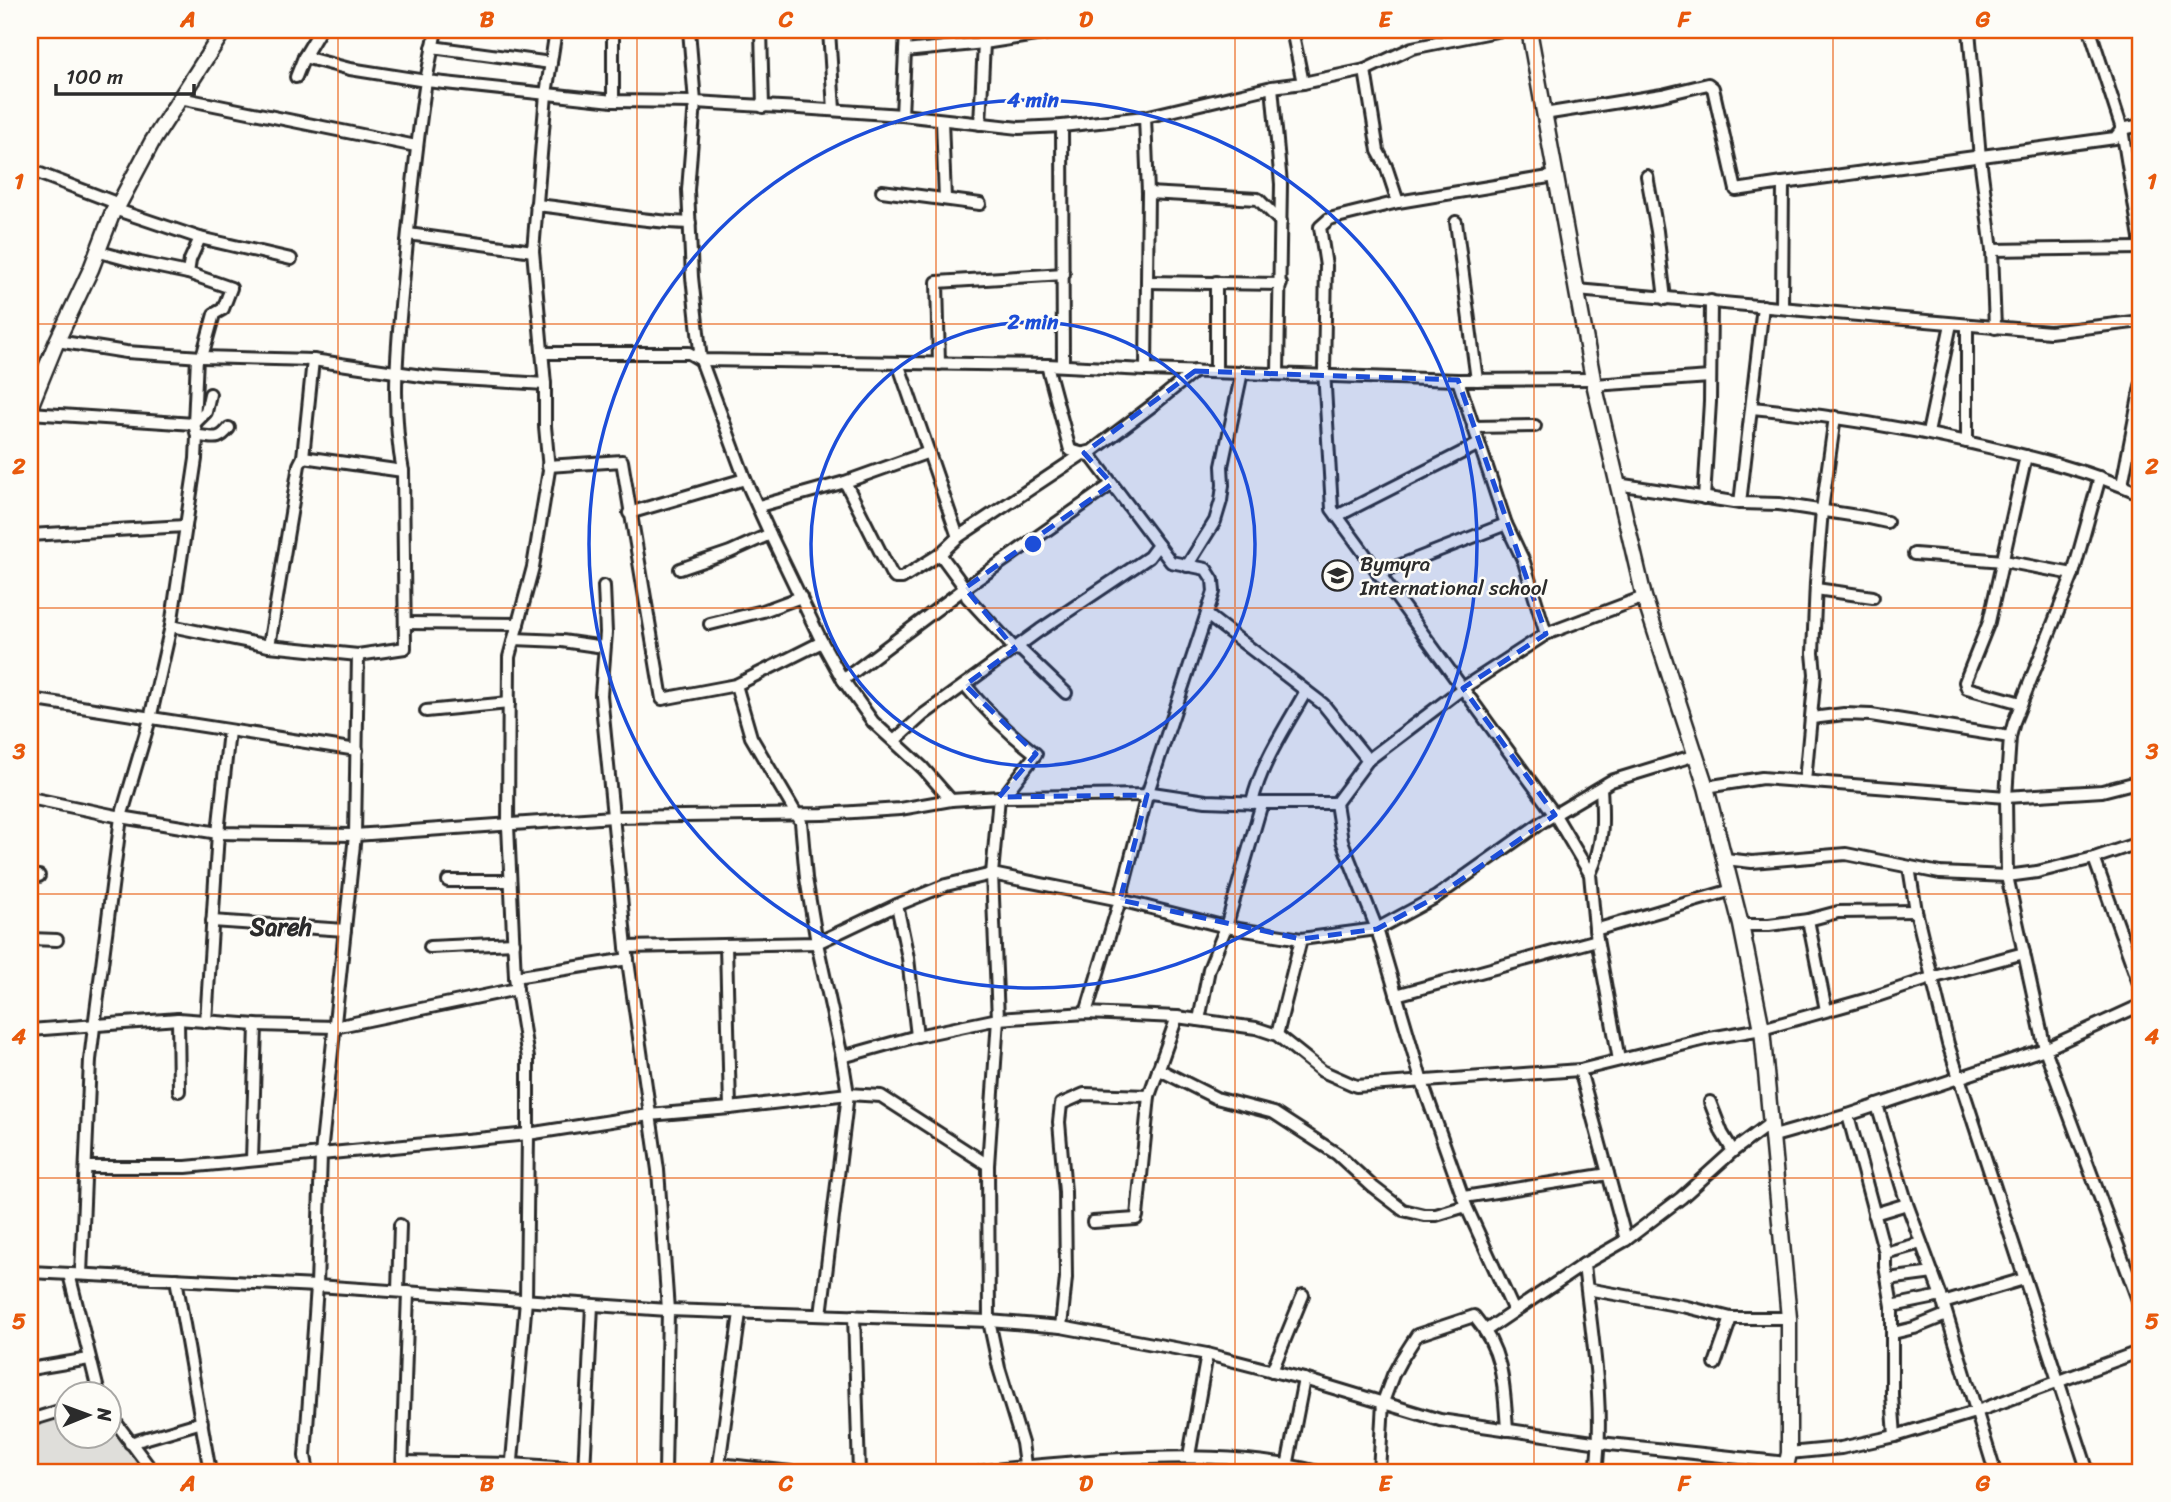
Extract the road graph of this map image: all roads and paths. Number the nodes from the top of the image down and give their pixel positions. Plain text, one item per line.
1 (224, 30) edge
2 (320, 30) edge
3 (436, 30) edge
4 (556, 30) edge
5 (614, 30) edge
6 (689, 30) edge
7 (761, 30) edge
8 (830, 30) edge
9 (906, 30) edge
10 (983, 30) edge
11 (1068, 30) edge
12 (1292, 30) edge
13 (1502, 30) edge
14 (1529, 30) edge
15 (1969, 30) edge
16 (2090, 30) edge
17 (984, 43) junction
18 (432, 47) junction
19 (905, 51) junction
20 (304, 57) junction
21 (551, 63) junction
22 (1365, 69) junction
23 (296, 77) dead end
24 (426, 81) junction
25 (1303, 83) junction
26 (1272, 88) junction
27 (546, 94) junction
28 (180, 98) junction
29 (613, 102) junction
30 (695, 102) junction
31 (763, 107) junction
32 (834, 110) junction
33 (1544, 114) junction
34 (902, 115) junction
35 (1145, 117) junction
36 (943, 120) junction
37 (980, 124) junction
38 (2141, 125) edge
39 (1062, 126) junction
40 (2122, 129) junction
41 (416, 146) junction
42 (1980, 158) junction
43 (30, 170) edge
44 (1555, 176) junction
45 (1647, 176) dead end
46 (1783, 183) junction
47 (882, 191) dead end
48 (1148, 192) junction
49 (945, 199) junction
50 (1398, 202) junction
51 (980, 204) dead end
52 (536, 205) junction
53 (117, 206) junction
54 (690, 222) junction
55 (1281, 222) junction
56 (1456, 222) dead end
57 (408, 234) junction
58 (200, 238) junction
59 (2141, 247) edge
60 (1992, 250) junction
61 (96, 251) junction
62 (533, 251) junction
63 (290, 259) dead end
64 (188, 273) junction
65 (1064, 274) junction
66 (1147, 282) junction
67 (1216, 282) junction
68 (1281, 284) junction
69 (1577, 290) junction
70 (1665, 299) junction
71 (1711, 301) junction
72 (1763, 306) junction
73 (1782, 307) junction
74 (2141, 321) edge
75 (1951, 324) junction
76 (1967, 325) junction
77 (1995, 328) junction
78 (57, 341) junction
79 (542, 353) junction
80 (199, 357) junction
81 (313, 360) junction
82 (701, 360) junction
83 (898, 363) junction
84 (939, 364) junction
85 (1047, 365) junction
86 (1063, 365) junction
87 (1146, 370) junction
88 (1195, 371) junction
89 (395, 372) junction
90 (1216, 372) junction
91 (1242, 372) junction
92 (1278, 374) junction
93 (1325, 375) junction
94 (35, 377) edge
95 (1710, 377) junction
96 (1458, 380) junction
97 (1477, 380) junction
98 (1593, 382) junction
99 (545, 384) junction
100 (2141, 386) edge
101 (210, 394) dead end
102 (1752, 408) junction
103 (30, 410) edge
104 (1835, 417) junction
105 (194, 424) junction
106 (1473, 426) junction
107 (1535, 426) dead end
108 (229, 428) dead end
109 (1928, 433) junction
110 (197, 436) junction
111 (1967, 442) junction
112 (1479, 444) junction
113 (929, 452) junction
114 (1084, 453) junction
115 (2026, 456) junction
116 (303, 457) junction
117 (548, 466) junction
118 (403, 471) junction
119 (2100, 477) junction
120 (745, 479) junction
121 (845, 482) junction
122 (1112, 484) junction
123 (1617, 484) junction
124 (2122, 485) junction
125 (2141, 494) edge
126 (1704, 498) junction
127 (1740, 503) junction
128 (759, 506) junction
129 (1822, 510) junction
130 (629, 513) junction
131 (1337, 516) junction
132 (1887, 522) dead end
133 (1506, 524) junction
134 (185, 526) junction
135 (770, 534) junction
136 (30, 535) edge
137 (958, 537) junction
138 (1158, 545) junction
139 (940, 554) junction
140 (1914, 554) dead end
141 (2004, 561) junction
142 (1187, 566) junction
143 (680, 569) dead end
144 (1378, 574) junction
145 (2073, 575) junction
146 (604, 586) dead end
147 (965, 588) junction
148 (1816, 589) junction
149 (801, 597) junction
150 (1644, 597) junction
151 (1873, 597) dead end
152 (1207, 615) junction
153 (405, 623) junction
154 (518, 624) junction
155 (710, 624) dead end
156 (171, 626) junction
157 (1546, 634) junction
158 (514, 639) junction
159 (821, 642) junction
160 (269, 646) junction
161 (604, 647) junction
162 (1014, 649) junction
163 (358, 655) junction
164 (843, 680) junction
165 (736, 685) junction
166 (965, 685) junction
167 (1463, 688) junction
168 (1306, 691) junction
169 (1066, 693) dead end
170 (30, 699) edge
171 (509, 702) junction
172 (2021, 703) junction
173 (426, 711) dead end
174 (1812, 718) junction
175 (150, 719) junction
176 (229, 731) junction
177 (2010, 737) junction
178 (894, 741) junction
179 (357, 750) junction
180 (1696, 755) junction
181 (1368, 760) junction
182 (1805, 781) junction
183 (2141, 781) edge
184 (1706, 787) junction
185 (1601, 788) junction
186 (1147, 795) junction
187 (999, 797) junction
188 (2006, 797) junction
189 (30, 798) edge
190 (951, 800) junction
191 (1257, 803) junction
192 (1336, 803) junction
193 (796, 814) junction
194 (1555, 815) junction
195 (121, 817) junction
196 (613, 817) junction
197 (508, 826) junction
198 (218, 833) junction
199 (355, 835) junction
200 (2141, 842) edge
201 (2094, 858) junction
202 (1725, 859) junction
203 (1909, 867) junction
204 (992, 874) junction
205 (1590, 874) junction
206 (2007, 876) junction
207 (448, 881) dead end
208 (510, 881) junction
209 (1732, 890) junction
210 (1120, 900) junction
211 (897, 905) junction
212 (1916, 911) junction
213 (1808, 920) junction
214 (212, 921) junction
215 (1741, 925) junction
216 (1226, 927) junction
217 (1377, 929) junction
218 (345, 930) junction
219 (1596, 935) junction
220 (30, 939) edge
221 (1301, 939) junction
222 (57, 940) dead end
223 (513, 943) junction
224 (817, 943) junction
225 (726, 945) junction
226 (430, 947) dead end
227 (626, 947) junction
228 (2024, 953) junction
229 (628, 959) junction
230 (515, 977) junction
231 (1931, 978) junction
232 (517, 989) junction
233 (2141, 989) edge
234 (1396, 995) junction
235 (2141, 1005) edge
236 (1826, 1010) junction
237 (1086, 1013) junction
238 (1177, 1017) junction
239 (178, 1019) junction
240 (998, 1019) junction
241 (1199, 1020) junction
242 (206, 1022) junction
243 (256, 1025) junction
244 (94, 1027) junction
245 (335, 1027) junction
246 (1762, 1029) junction
247 (30, 1031) edge
248 (1277, 1035) junction
249 (918, 1036) junction
250 (2045, 1049) junction
251 (842, 1057) junction
252 (1619, 1060) junction
253 (1158, 1069) junction
254 (1580, 1070) junction
255 (1958, 1078) junction
256 (1422, 1082) junction
257 (179, 1091) dead end
258 (848, 1094) junction
259 (1150, 1096) junction
260 (1710, 1102) dead end
261 (1877, 1105) junction
262 (730, 1108) junction
263 (649, 1115) junction
264 (1848, 1115) junction
265 (1773, 1129) junction
266 (528, 1134) junction
267 (1733, 1151) junction
268 (321, 1154) junction
269 (252, 1160) junction
270 (988, 1165) junction
271 (86, 1167) junction
272 (1608, 1174) junction
273 (1465, 1202) junction
274 (1907, 1204) junction
275 (1874, 1214) junction
276 (1093, 1222) dead end
277 (400, 1225) dead end
278 (1626, 1240) junction
279 (1921, 1243) junction
280 (1885, 1253) junction
281 (1584, 1264) junction
282 (30, 1272) edge
283 (1933, 1273) junction
284 (69, 1274) junction
285 (81, 1274) junction
286 (176, 1279) junction
287 (1888, 1279) junction
288 (2024, 1279) junction
289 (317, 1286) junction
290 (1587, 1289) junction
291 (403, 1292) junction
292 (1303, 1295) dead end
293 (526, 1300) junction
294 (1942, 1300) junction
295 (592, 1305) junction
296 (1892, 1306) junction
297 (2141, 1308) edge
298 (668, 1310) junction
299 (1514, 1311) junction
300 (740, 1313) junction
301 (821, 1315) junction
302 (1946, 1315) junction
303 (854, 1316) junction
304 (1731, 1318) junction
305 (1789, 1318) junction
306 (989, 1321) junction
307 (1061, 1327) junction
308 (1485, 1331) junction
309 (1893, 1333) junction
310 (2141, 1351) edge
311 (1207, 1354) junction
312 (89, 1359) junction
313 (1715, 1364) dead end
314 (30, 1369) edge
315 (1272, 1371) junction
316 (1304, 1379) junction
317 (95, 1380) edge
318 (2058, 1383) junction
319 (1383, 1402) junction
320 (1975, 1412) junction
321 (52, 1413) edge
322 (30, 1420) edge
323 (201, 1422) junction
324 (1507, 1430) junction
325 (122, 1432) edge
326 (1895, 1436) junction
327 (130, 1443) junction
328 (1600, 1443) junction
329 (1189, 1456) junction
330 (1128, 1459) junction
331 (1787, 1463) edge
332 (403, 1467) edge
333 (511, 1468) edge
334 (719, 1468) edge
335 (1287, 1468) edge
336 (1026, 1469) edge
337 (584, 1471) edge
338 (152, 1472) edge
339 (210, 1472) edge
340 (308, 1472) edge
341 (665, 1472) edge
342 (791, 1472) edge
343 (859, 1472) edge
344 (981, 1472) edge
345 (1126, 1472) edge
346 (1318, 1472) edge
347 (1379, 1472) edge
348 (1596, 1472) edge
349 (1995, 1472) edge
350 (2088, 1472) edge

1 - 28 street
2 - 20 street
3 - 18 street
4 - 21 street
5 - 29 street
6 - 30 street
7 - 31 street
8 - 32 street
9 - 19 street
10 - 17 street
11 - 17 street
12 - 25 street
13 - 22 street
14 - 33 street
15 - 42 street
16 - 40 street
17 - 19 street
17 - 37 street
18 - 21 street
18 - 24 street
19 - 34 street
20 - 23 street
20 - 24 street
21 - 27 street
22 - 25 street
22 - 50 street
24 - 27 street
24 - 41 street
25 - 26 street
26 - 35 street
26 - 55 street
27 - 29 street
27 - 52 street
28 - 41 street
28 - 53 street
29 - 30 street
30 - 31 street
30 - 54 street
31 - 32 street
32 - 34 street
33 - 44 street
33 - 46 street
34 - 36 street
35 - 39 street
35 - 48 street
36 - 37 street
36 - 49 street
37 - 39 street
38 - 40 street
39 - 65 street
40 - 42 street
40 - 59 street
41 - 57 street
42 - 46 street
42 - 60 street
43 - 53 street
44 - 50 street
44 - 69 street
45 - 70 street
46 - 73 street
47 - 49 street
48 - 55 street
48 - 66 street
49 - 51 street
50 - 93 street
52 - 54 street
52 - 62 street
53 - 58 street
53 - 61 street
54 - 82 street
55 - 68 street
56 - 97 street
57 - 62 street
57 - 89 street
58 - 63 street
58 - 64 street
59 - 60 street
60 - 77 street
61 - 64 street
61 - 78 street
62 - 79 street
64 - 80 street
65 - 84 street
65 - 86 street
66 - 67 street
66 - 87 street
67 - 68 street
67 - 90 street
68 - 92 street
69 - 70 street
69 - 98 street
70 - 71 street
71 - 72 street
71 - 95 street
72 - 73 street
72 - 102 street
73 - 75 street
74 - 77 street
75 - 76 street
75 - 109 street
76 - 77 street
76 - 111 street
78 - 80 street
78 - 94 street
79 - 82 street
79 - 99 street
80 - 81 street
80 - 105 street
81 - 89 street
81 - 116 street
82 - 83 street
82 - 120 street
83 - 84 street
83 - 113 street
84 - 85 street
85 - 86 street
85 - 114 street
86 - 87 street
87 - 88 street
88 - 90 street
88 - 114 street
89 - 99 street
89 - 118 street
90 - 91 street
91 - 92 street
91 - 142 street
92 - 93 street
93 - 96 street
93 - 131 street
94 - 103 street
95 - 98 street
95 - 126 street
96 - 97 street
96 - 106 street
97 - 98 street
98 - 123 street
99 - 117 street
100 - 124 street
101 - 105 street
102 - 104 street
102 - 127 street
103 - 105 street
104 - 109 street
104 - 129 street
105 - 110 street
106 - 107 street
106 - 112 street
108 - 110 street
109 - 111 street
110 - 134 street
111 - 115 street
112 - 131 street
112 - 133 street
113 - 121 street
113 - 137 street
114 - 122 street
114 - 137 street
115 - 119 street
115 - 141 street
116 - 118 street
116 - 160 street
117 - 130 street
117 - 154 street
118 - 153 street
119 - 124 street
119 - 145 street
120 - 128 street
120 - 130 street
121 - 128 street
121 - 139 street
122 - 138 street
122 - 147 street
123 - 126 street
123 - 150 street
124 - 125 street
126 - 127 street
127 - 129 street
128 - 135 street
129 - 132 street
129 - 148 street
130 - 165 street
131 - 144 street
133 - 144 street
133 - 157 street
134 - 136 street
134 - 156 street
135 - 143 street
135 - 149 street
137 - 139 street
138 - 142 street
138 - 162 street
139 - 147 street
140 - 141 street
141 - 145 street
141 - 172 street
142 - 152 street
144 - 167 street
145 - 172 street
146 - 161 street
147 - 162 street
147 - 164 street
148 - 151 street
148 - 174 street
149 - 155 street
149 - 159 street
150 - 157 street
150 - 180 street
152 - 168 street
152 - 186 street
153 - 154 street
153 - 163 street
154 - 158 street
156 - 160 street
156 - 175 street
157 - 167 street
158 - 161 street
158 - 171 street
159 - 164 street
159 - 165 street
160 - 163 street
161 - 196 street
162 - 166 street
162 - 169 street
163 - 179 street
164 - 178 street
165 - 193 street
166 - 178 street
166 - 187 street
167 - 181 street
167 - 194 street
168 - 181 street
168 - 191 street
170 - 175 street
171 - 173 street
171 - 197 street
172 - 177 street
174 - 177 street
174 - 182 street
175 - 176 street
175 - 195 street
176 - 179 street
176 - 198 street
177 - 188 street
178 - 190 street
179 - 199 street
180 - 184 street
180 - 185 street
181 - 192 street
182 - 184 street
182 - 188 street
183 - 188 street
184 - 202 street
185 - 194 street
185 - 205 street
186 - 187 street
186 - 191 street
186 - 210 street
187 - 190 street
187 - 204 street
188 - 206 street
189 - 195 street
190 - 193 street
191 - 192 street
191 - 216 street
192 - 217 street
193 - 196 street
193 - 224 street
194 - 205 street
194 - 217 street
195 - 198 street
195 - 244 street
196 - 197 street
196 - 227 street
197 - 199 street
197 - 208 street
198 - 199 street
198 - 214 street
199 - 218 street
200 - 201 street
201 - 206 street
201 - 233 street
202 - 203 street
202 - 209 street
203 - 206 street
203 - 212 street
204 - 210 street
204 - 211 street
204 - 240 street
205 - 219 street
206 - 228 street
207 - 208 street
208 - 223 street
209 - 215 street
209 - 219 street
210 - 216 street
210 - 237 street
211 - 224 street
211 - 249 street
212 - 213 street
212 - 231 street
213 - 215 street
213 - 236 street
214 - 218 street
214 - 242 street
215 - 246 street
216 - 221 street
216 - 241 street
217 - 221 street
217 - 234 street
218 - 245 street
219 - 234 street
219 - 252 street
220 - 222 street
221 - 248 street
223 - 226 street
223 - 230 street
224 - 225 street
224 - 251 street
225 - 227 street
225 - 262 street
227 - 229 street
228 - 231 street
228 - 250 street
229 - 230 street
229 - 263 street
230 - 232 street
231 - 236 street
231 - 255 street
232 - 245 street
232 - 266 street
234 - 256 street
235 - 250 street
236 - 246 street
237 - 238 street
237 - 240 street
238 - 241 street
238 - 253 street
239 - 242 street
239 - 244 street
239 - 257 street
240 - 249 street
240 - 270 street
241 - 248 street
242 - 243 street
243 - 245 street
243 - 269 street
244 - 247 street
244 - 271 street
245 - 268 street
246 - 252 street
246 - 265 street
248 - 256 street
249 - 251 street
250 - 255 street
250 - 297 street
251 - 258 street
252 - 254 street
253 - 259 street
253 - 273 street
254 - 256 street
254 - 272 street
255 - 261 street
255 - 288 street
256 - 273 street
258 - 262 street
258 - 270 street
258 - 301 street
259 - 276 street
259 - 307 street
260 - 267 street
261 - 264 street
261 - 274 street
262 - 263 street
263 - 266 street
263 - 298 street
264 - 265 street
264 - 275 street
265 - 267 street
265 - 305 street
266 - 268 street
266 - 293 street
267 - 278 street
268 - 269 street
268 - 289 street
269 - 271 street
270 - 306 street
271 - 285 street
272 - 273 street
272 - 278 street
273 - 299 street
274 - 275 street
274 - 279 street
275 - 280 street
277 - 291 street
278 - 281 street
279 - 280 street
279 - 283 street
280 - 287 street
281 - 290 street
281 - 299 street
282 - 284 street
283 - 287 street
283 - 294 street
284 - 285 street
284 - 312 street
285 - 286 street
286 - 289 street
286 - 323 street
287 - 296 street
288 - 294 street
288 - 318 street
289 - 291 street
289 - 340 street
290 - 304 street
290 - 328 street
291 - 293 street
291 - 332 street
292 - 315 street
293 - 295 street
293 - 333 street
294 - 296 street
294 - 302 street
295 - 298 street
295 - 337 street
296 - 309 street
298 - 300 street
298 - 341 street
299 - 308 street
300 - 301 street
300 - 334 street
301 - 303 street
302 - 309 street
302 - 320 street
303 - 306 street
303 - 343 street
304 - 305 street
304 - 313 street
305 - 331 street
306 - 307 street
306 - 336 street
307 - 311 street
308 - 319 street
308 - 324 street
309 - 326 street
310 - 318 street
311 - 315 street
311 - 329 street
312 - 314 street
312 - 317 street
315 - 316 street
316 - 319 street
316 - 335 street
318 - 320 street
318 - 350 street
319 - 324 street
319 - 347 street
320 - 326 street
320 - 349 street
321 - 322 street
323 - 327 street
323 - 339 street
324 - 328 street
325 - 327 street
326 - 331 street
327 - 338 street
328 - 331 street
328 - 348 street
329 - 330 street
329 - 335 street
330 - 336 street
330 - 345 street
332 - 333 street
333 - 337 street
334 - 342 street
335 - 346 street
336 - 344 street

